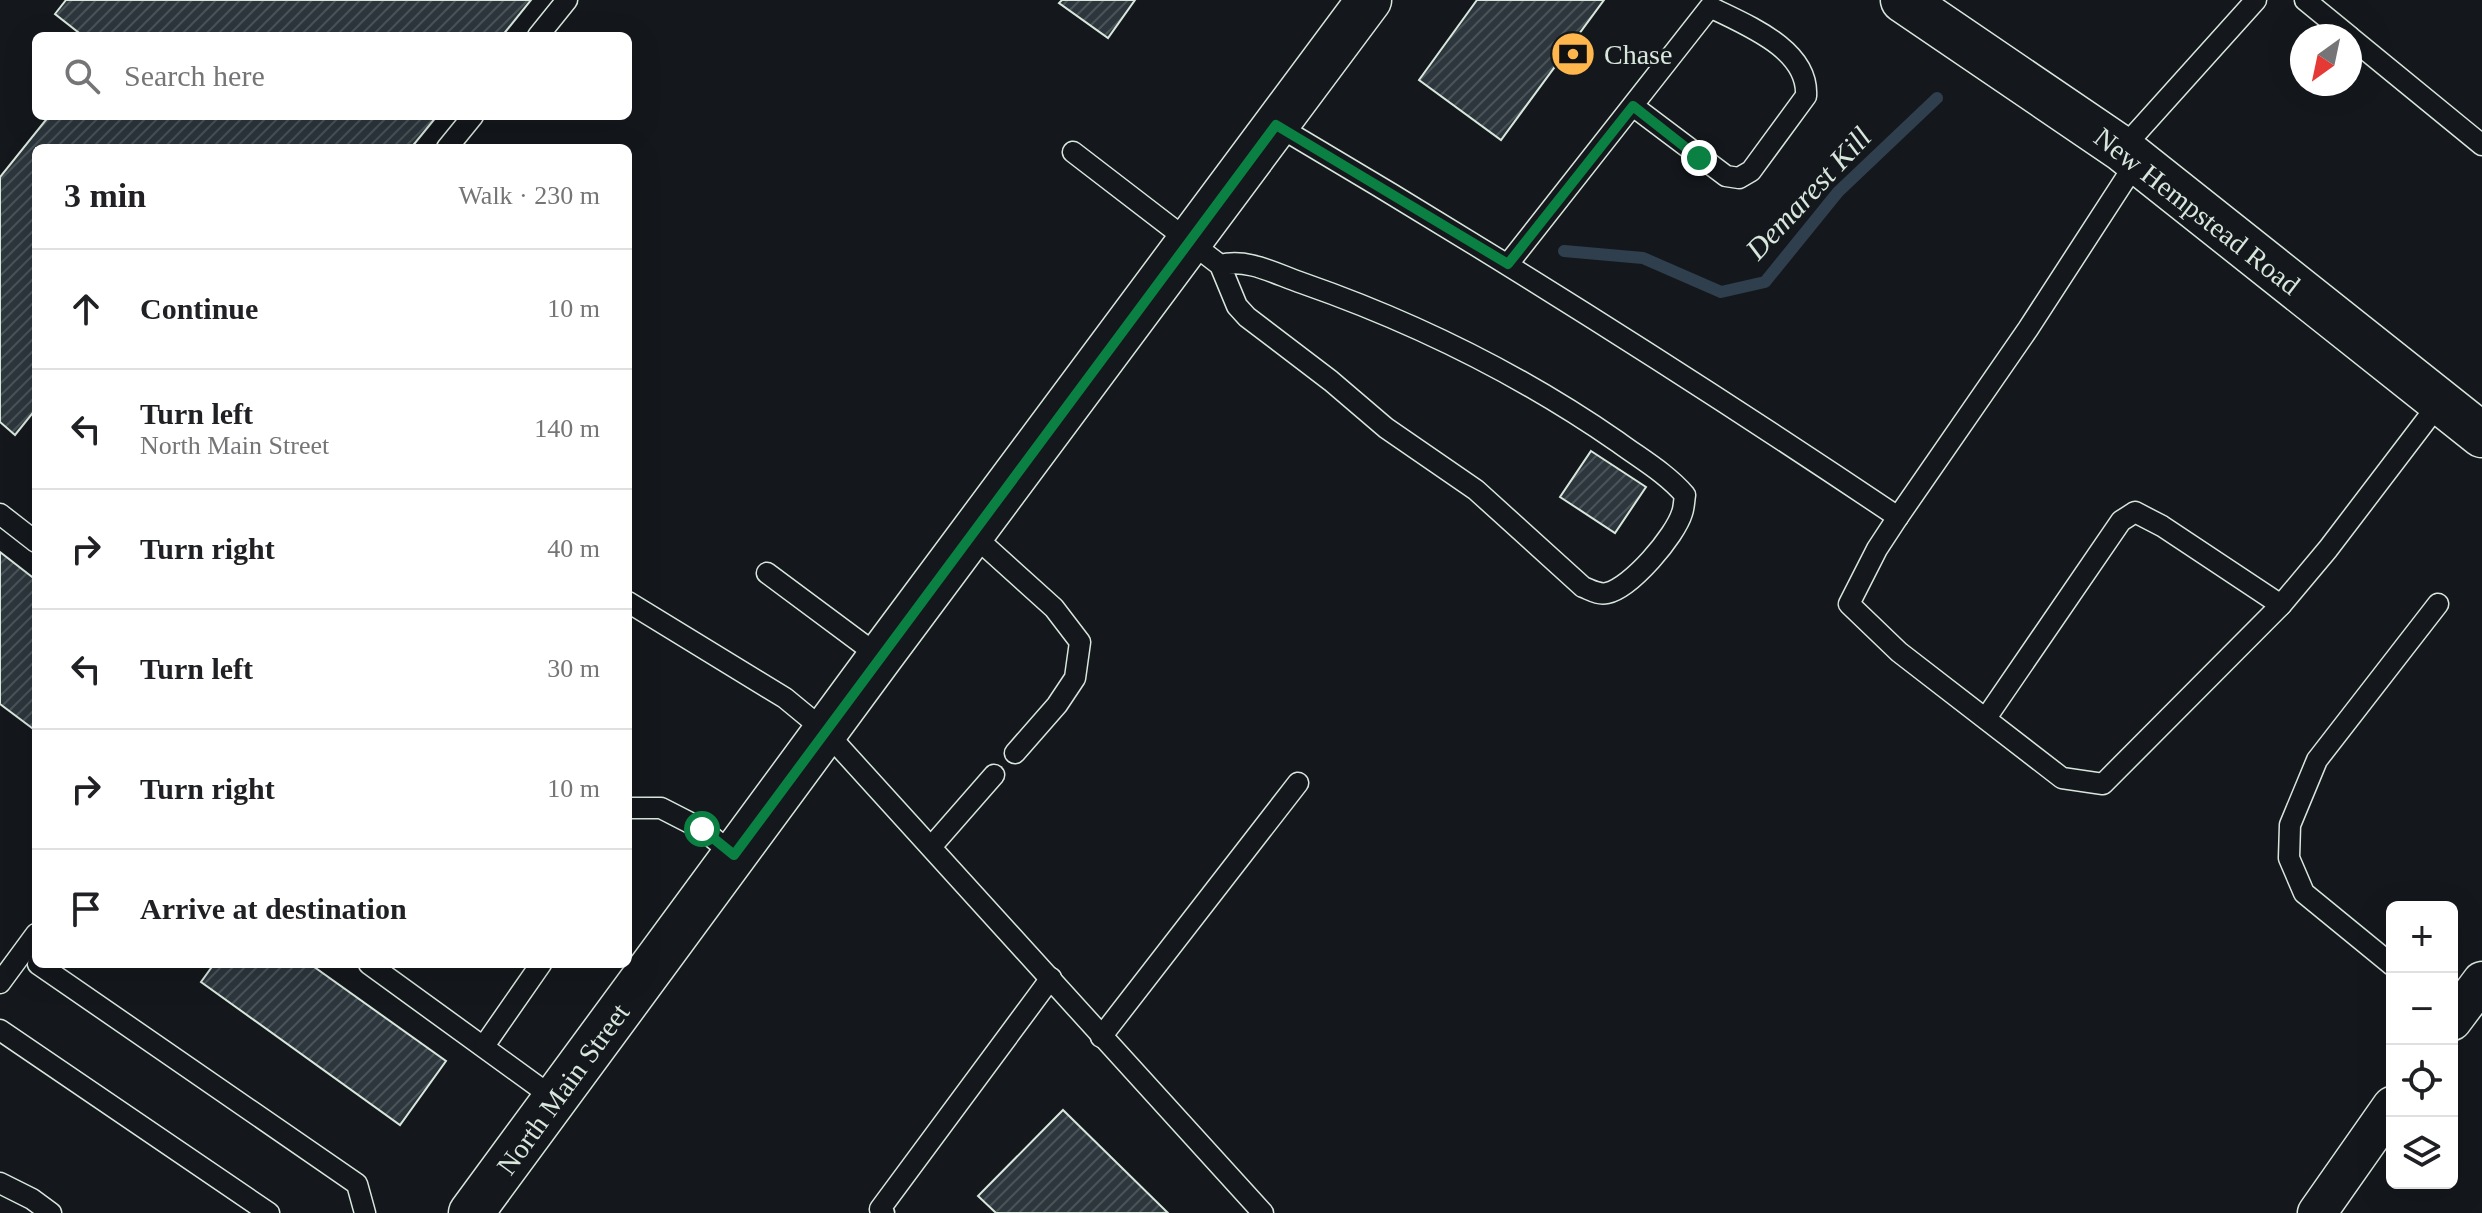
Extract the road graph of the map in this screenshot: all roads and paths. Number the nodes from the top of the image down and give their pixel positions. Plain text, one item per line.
1 (567, 0) edge
2 (1369, 0) edge
3 (1903, 0) edge
4 (2256, 0) edge
5 (2305, 0) edge
6 (2334, 24) edge
7 (541, 32) edge
8 (2362, 47) edge
9 (1633, 106) junction
10 (470, 120) edge
11 (1276, 125) junction
12 (450, 144) edge
13 (2482, 145) edge
14 (1073, 152) dead end
15 (2130, 155) junction
16 (1206, 253) junction
17 (1508, 264) junction
18 (2440, 402) junction
19 (2482, 435) edge
20 (0, 514) edge
21 (1898, 517) junction
22 (972, 534) junction
23 (32, 539) edge
24 (767, 573) dead end
25 (632, 604) edge
26 (2438, 604) dead end
27 (2281, 605) junction
28 (880, 657) junction
29 (1986, 718) junction
30 (825, 731) junction
31 (1015, 753) dead end
32 (994, 775) dead end
33 (1298, 783) dead end
34 (632, 808) edge
35 (931, 847) junction
36 (734, 855) junction
37 (32, 960) edge
38 (2386, 960) edge
39 (44, 968) edge
40 (375, 968) edge
41 (538, 968) edge
42 (1051, 978) junction
43 (2482, 981) edge
44 (0, 983) edge
45 (2458, 1010) edge
46 (0, 1030) edge
47 (1101, 1037) junction
48 (484, 1046) junction
49 (555, 1099) junction
50 (2386, 1115) edge
51 (0, 1183) edge
52 (51, 1213) edge
53 (269, 1213) edge
54 (365, 1213) edge
55 (471, 1213) edge
56 (884, 1213) edge
57 (1263, 1213) edge
58 (2317, 1213) edge

1 - 7 lane
2 - 11 street, North Main Street
3 - 15 street, New Hempstead Road
4 - 15 lane
5 - 6 lane
8 - 13 lane
9 - 9 lane
9 - 17 lane
10 - 12 lane
11 - 16 street, North Main Street
11 - 17 lane
14 - 16 lane
15 - 18 street, New Hempstead Road
15 - 21 lane
16 - 16 lane
16 - 22 street, North Main Street
17 - 21 lane
18 - 19 street, New Hempstead Road
18 - 27 lane
20 - 23 lane
21 - 29 lane
22 - 28 street, North Main Street
22 - 31 lane
24 - 28 lane
25 - 30 lane
26 - 38 lane
27 - 29 lane
27 - 29 lane
28 - 30 street, North Main Street
30 - 35 lane
30 - 36 street, North Main Street
32 - 35 lane
33 - 47 lane
34 - 36 lane
35 - 42 lane
36 - 49 street, North Main Street
37 - 44 lane
39 - 54 lane
40 - 48 lane
41 - 48 lane
42 - 47 lane
42 - 56 lane
43 - 45 street
46 - 53 lane
47 - 57 lane
48 - 49 lane
49 - 55 street, North Main Street
50 - 58 street
51 - 52 lane

